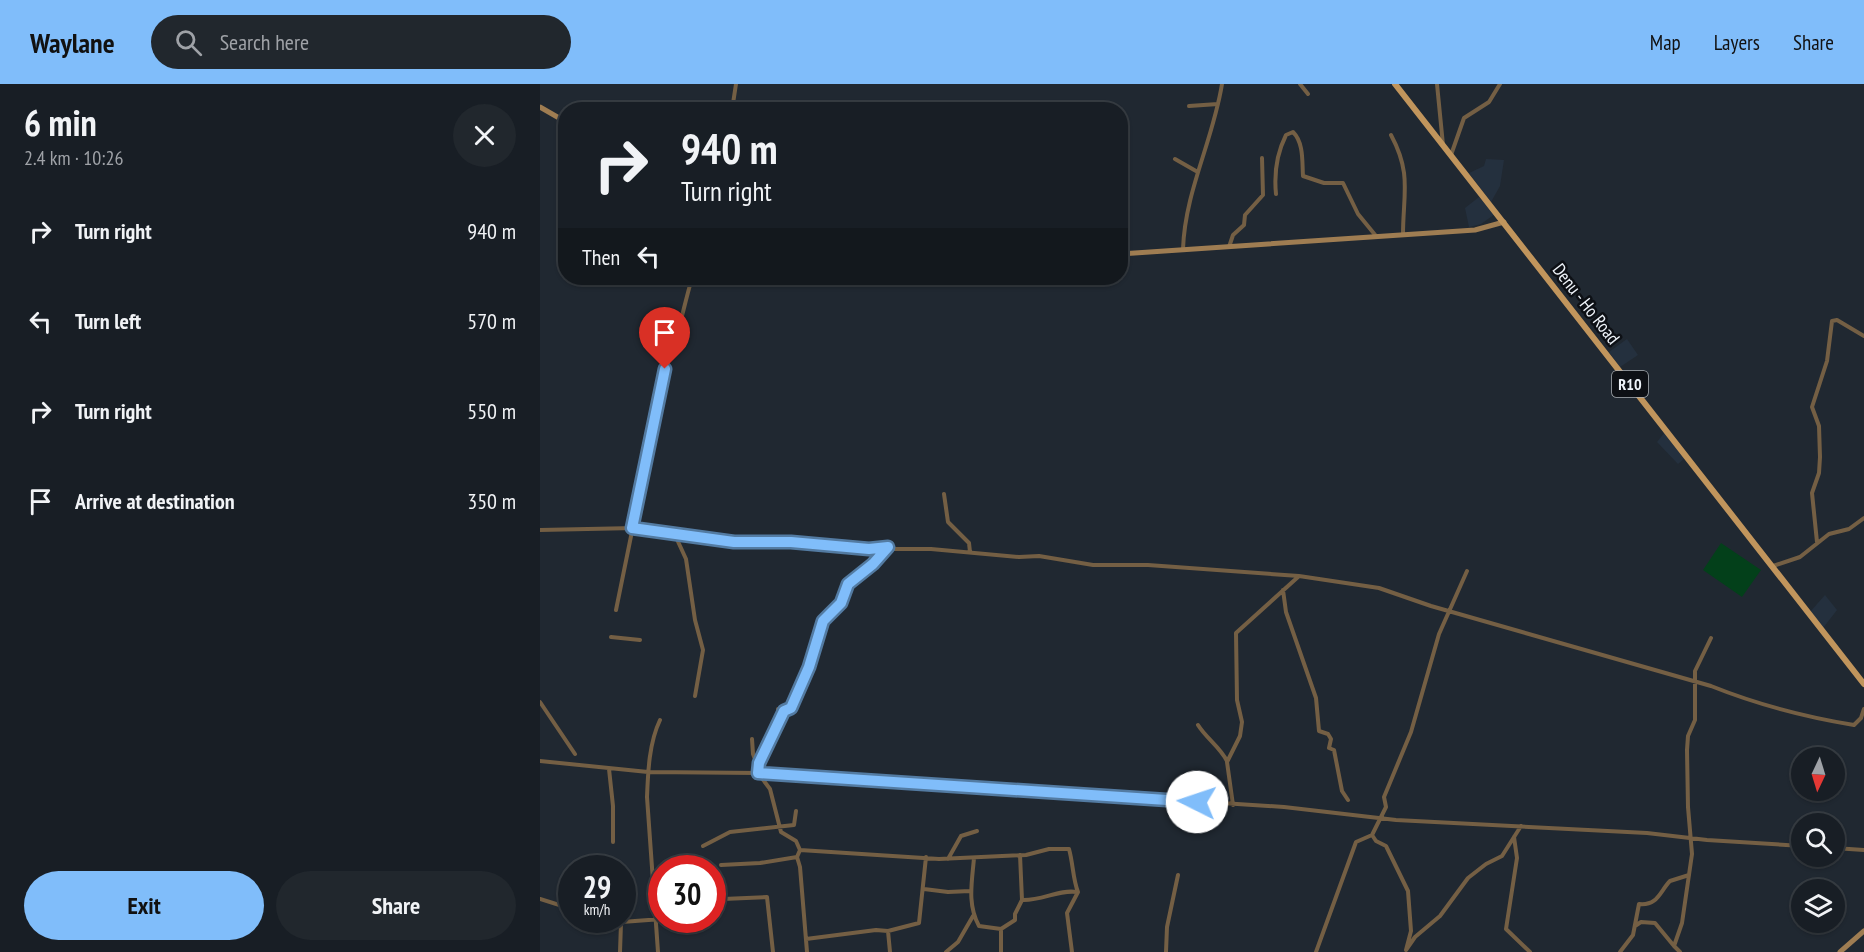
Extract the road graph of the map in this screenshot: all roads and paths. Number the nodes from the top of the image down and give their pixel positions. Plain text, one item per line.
1 (736, 84) edge
2 (1221, 84) edge
3 (1300, 84) edge
4 (1395, 84) edge
5 (1437, 84) edge
6 (1500, 84) edge
7 (1308, 94) dead end
8 (733, 102) edge
9 (1218, 104) junction
10 (1189, 106) dead end
11 (540, 107) edge
12 (558, 117) edge
13 (1391, 135) dead end
14 (1443, 146) junction
15 (1451, 156) junction
16 (1262, 158) dead end
17 (1175, 159) dead end
18 (1196, 171) junction
19 (1276, 194) dead end
20 (1504, 222) junction
21 (1403, 235) junction
22 (1376, 236) junction
23 (1229, 248) junction
24 (1184, 250) junction
25 (1128, 254) edge
26 (690, 285) edge
27 (1864, 336) edge
28 (944, 494) dead end
29 (1864, 518) edge
30 (632, 528) junction
31 (540, 530) edge
32 (675, 535) junction
33 (1817, 542) junction
34 (888, 547) junction
35 (970, 552) junction
36 (1773, 566) junction
37 (1467, 571) dead end
38 (1299, 576) junction
39 (1283, 590) junction
40 (616, 610) dead end
41 (1449, 611) junction
42 (611, 637) dead end
43 (1711, 638) dead end
44 (640, 640) dead end
45 (1696, 681) junction
46 (1864, 684) edge
47 (695, 696) dead end
48 (540, 702) edge
49 (778, 709) dead end
50 (1864, 709) edge
51 (784, 711) junction
52 (660, 720) dead end
53 (1198, 724) dead end
54 (752, 740) dead end
55 (574, 754) dead end
56 (540, 761) edge
57 (1227, 762) junction
58 (609, 769) junction
59 (758, 770) junction
60 (648, 772) junction
61 (1348, 800) dead end
62 (1233, 805) junction
63 (796, 811) dead end
64 (1381, 818) junction
65 (778, 826) junction
66 (1521, 826) junction
67 (977, 831) dead end
68 (1372, 835) junction
69 (1514, 836) junction
70 (1691, 838) junction
71 (613, 842) dead end
72 (1791, 845) edge
73 (703, 846) dead end
74 (1845, 849) edge
75 (800, 850) junction
76 (1864, 850) edge
77 (651, 855) edge
78 (1020, 855) junction
79 (797, 857) junction
80 (926, 857) junction
81 (974, 858) junction
82 (948, 859) junction
83 (726, 865) edge
84 (1178, 875) dead end
85 (1689, 875) junction
86 (924, 889) junction
87 (970, 891) junction
88 (1078, 892) junction
89 (540, 899) edge
90 (726, 899) edge
91 (1022, 900) junction
92 (558, 905) edge
93 (973, 915) junction
94 (1634, 927) junction
95 (1001, 929) junction
96 (1864, 931) edge
97 (888, 932) junction
98 (621, 933) edge
99 (656, 933) edge
100 (806, 939) junction
101 (1674, 946) junction
102 (1624, 951) edge
103 (620, 952) edge
104 (658, 952) edge
105 (772, 952) edge
106 (807, 952) edge
107 (890, 952) edge
108 (946, 952) edge
109 (1001, 952) edge
110 (1072, 952) edge
111 (1166, 952) edge
112 (1316, 952) edge
113 (1530, 952) edge
114 (1680, 952) edge
115 (1840, 952) edge

1 - 8 street
2 - 9 street
3 - 7 street
4 - 14 main road, Denu - Ho Road / R10
5 - 14 street
6 - 15 street
9 - 10 street
9 - 18 street
11 - 12 street
13 - 21 street
14 - 15 main road, Denu - Ho Road / R10
15 - 20 main road, Denu - Ho Road / R10
16 - 23 street
17 - 18 street
18 - 24 street
19 - 22 street
20 - 21 street
20 - 36 main road, Denu - Ho Road / R10
21 - 22 street
22 - 23 street
23 - 24 street
24 - 25 street
26 - 30 street
27 - 33 street
28 - 35 street
29 - 33 street
30 - 31 street
30 - 32 street
30 - 40 street
32 - 34 street
32 - 47 street
33 - 36 street
34 - 35 street
34 - 51 street
35 - 38 street
36 - 46 main road, Denu - Ho Road / R10
37 - 41 street
38 - 39 street
38 - 41 street
39 - 57 street
39 - 61 street
41 - 45 street
41 - 64 street
42 - 44 street
43 - 45 street
45 - 50 street
45 - 70 street
48 - 55 street
49 - 51 street
51 - 59 street
52 - 60 street
53 - 57 street
54 - 59 street
56 - 58 street
57 - 62 street
58 - 60 street
58 - 71 street
59 - 60 street
59 - 62 street
59 - 65 street
60 - 77 street
62 - 64 street
63 - 65 street
64 - 66 street
64 - 68 street
65 - 73 street
65 - 75 street
66 - 69 street
66 - 70 street
67 - 82 street
68 - 69 street
68 - 112 street
69 - 113 street
70 - 72 street
70 - 85 street
74 - 76 street
75 - 79 street
75 - 80 street
78 - 81 street
78 - 88 street
78 - 91 street
79 - 83 street
79 - 100 street
80 - 82 street
80 - 86 street
81 - 82 street
81 - 87 street
84 - 111 street
85 - 94 street
85 - 101 street
86 - 87 street
86 - 97 street
87 - 93 street
88 - 91 street
88 - 110 street
89 - 92 street
90 - 105 street
91 - 95 street
93 - 95 street
93 - 108 street
94 - 101 street
94 - 102 street
95 - 109 street
96 - 115 street
97 - 100 street
97 - 107 street
98 - 103 street
99 - 104 street
100 - 106 street
101 - 114 street

